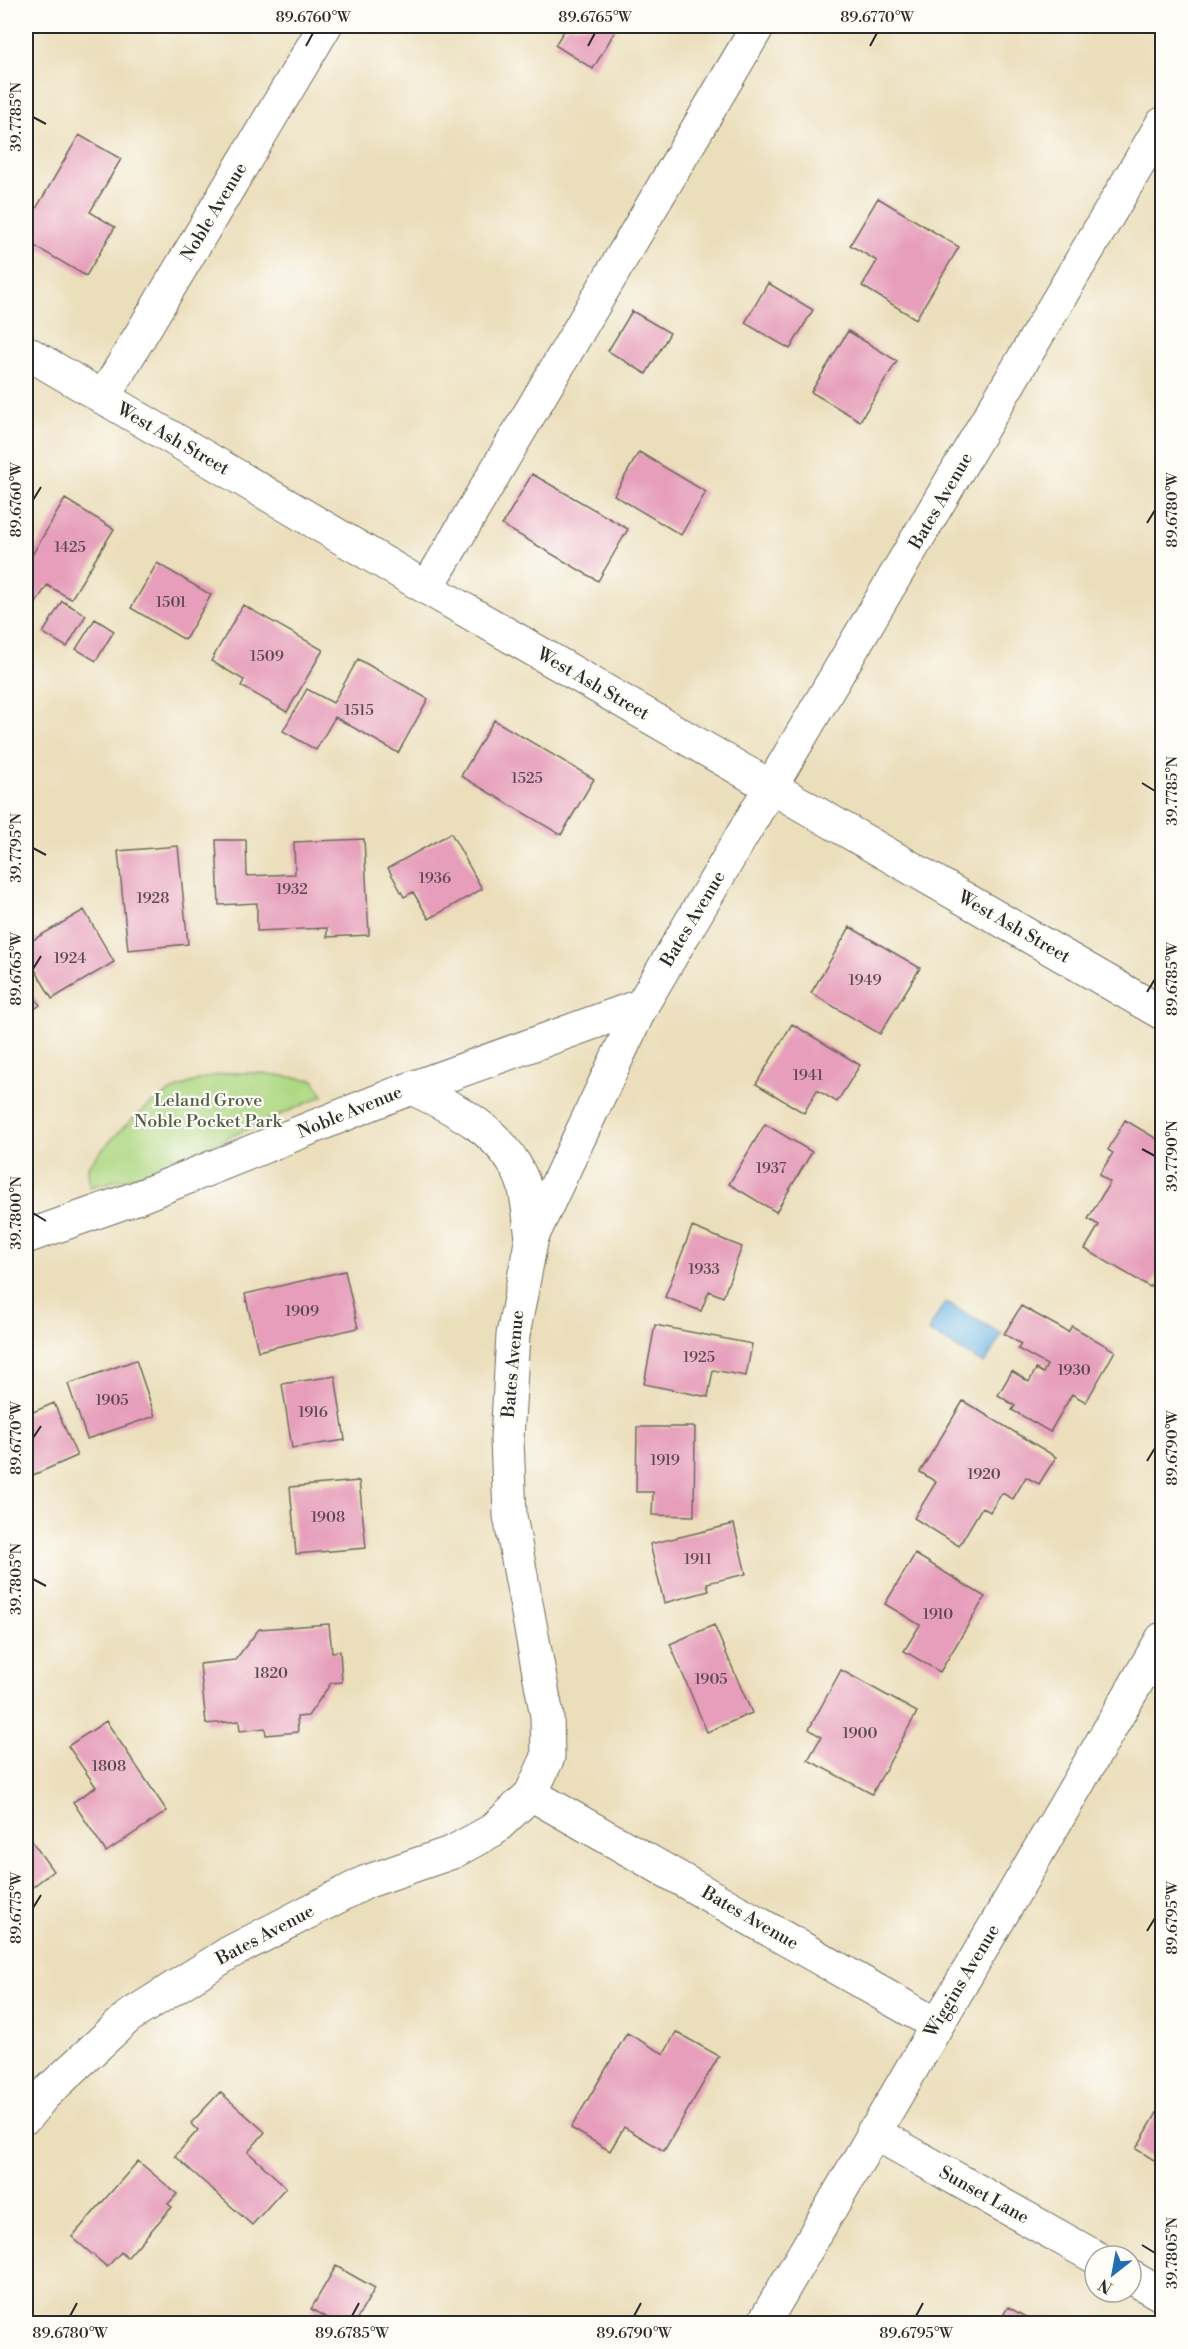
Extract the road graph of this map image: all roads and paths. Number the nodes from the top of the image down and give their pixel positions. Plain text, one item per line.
1 (325, 26) edge
2 (758, 26) edge
3 (1162, 123) edge
4 (26, 352) edge
5 (103, 398) junction
6 (427, 588) junction
7 (772, 787) junction
8 (642, 1005) junction
9 (1162, 1013) edge
10 (412, 1088) junction
11 (532, 1236) junction
12 (26, 1237) edge
13 (1162, 1639) edge
14 (531, 1794) junction
15 (936, 2025) junction
16 (26, 2117) edge
17 (873, 2132) junction
18 (1083, 2250) edge
19 (1143, 2284) edge
20 (1162, 2295) edge
21 (763, 2324) edge

1 - 5 street, Noble Avenue
2 - 6 street
3 - 7 street, Bates Avenue
4 - 5 street, West Ash Street
5 - 6 street, West Ash Street
6 - 7 street, West Ash Street
7 - 8 street, Bates Avenue
7 - 9 street, West Ash Street
8 - 10 street, Noble Avenue
8 - 11 street, Bates Avenue
10 - 11 street
10 - 12 street, Noble Avenue
11 - 14 street, Bates Avenue
13 - 15 street, Wiggins Avenue
14 - 15 street, Bates Avenue
14 - 16 street, Bates Avenue
15 - 17 street, Wiggins Avenue
17 - 18 street, Sunset Lane
17 - 21 street, Wiggins Avenue
19 - 20 street

